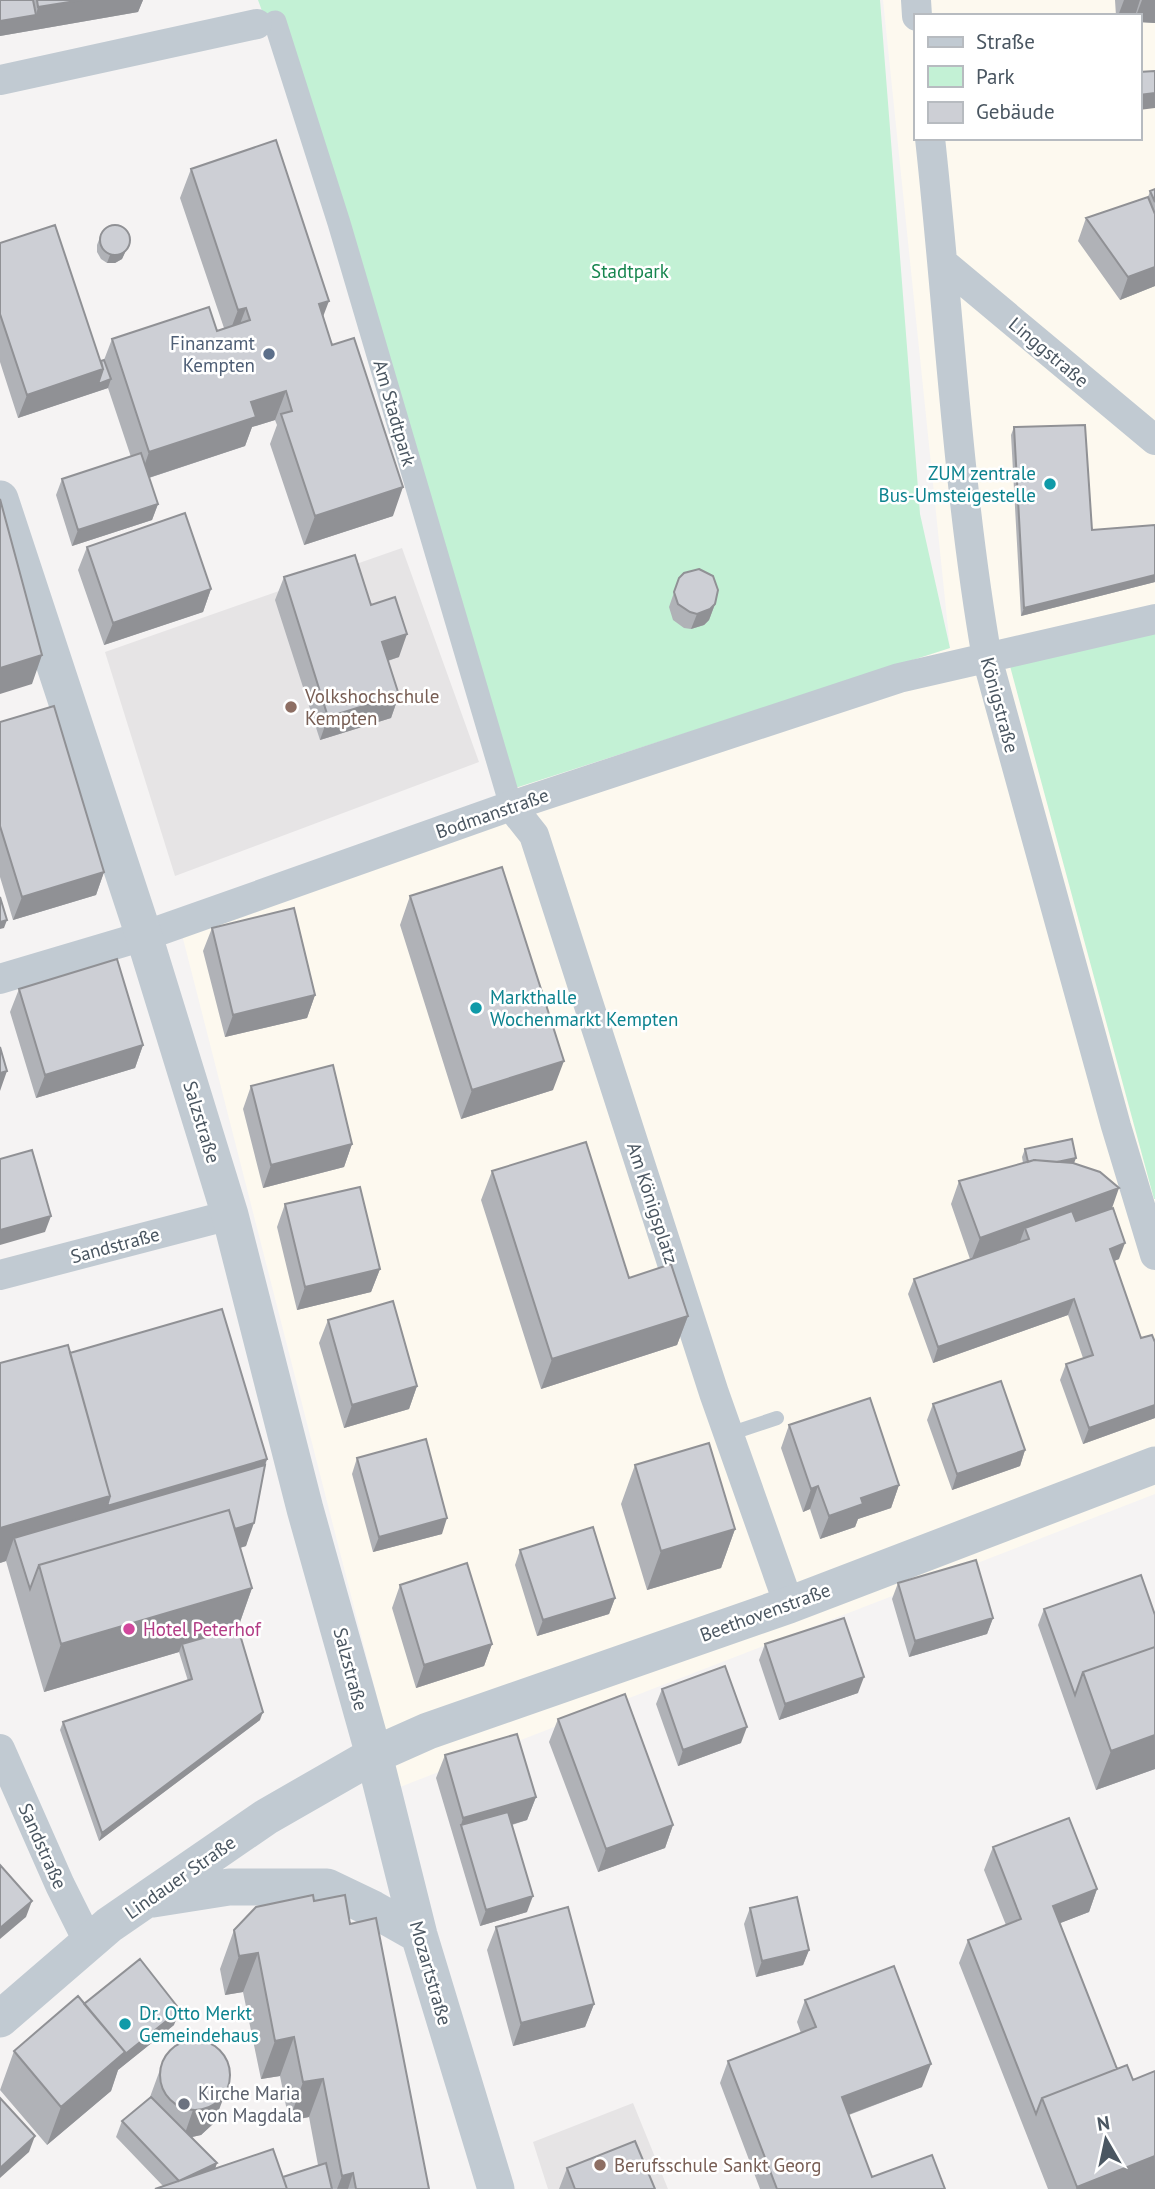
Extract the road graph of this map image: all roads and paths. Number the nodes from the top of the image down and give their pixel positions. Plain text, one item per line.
1 (266, 23) joint
2 (0, 80) edge
3 (930, 140) edge
4 (943, 263) junction
5 (1151, 429) edge
6 (0, 499) edge
7 (1155, 619) edge
8 (987, 657) junction
9 (511, 806) junction
10 (144, 936) junction
11 (0, 979) edge
12 (230, 1214) junction
13 (1155, 1255) edge
14 (0, 1275) edge
15 (777, 1418) dead end
16 (729, 1434) junction
17 (1155, 1465) edge
18 (789, 1605) junction
19 (0, 1749) edge
20 (374, 1755) junction
21 (146, 1900) junction
22 (419, 1935) junction
23 (88, 1941) junction
24 (0, 2018) edge
25 (496, 2189) edge

1 - 2 street, Am Stadtpark
1 - 9 street, Am Stadtpark
3 - 4 street, Königstraße
4 - 5 street, Linggstraße
4 - 8 street, Königstraße
6 - 10 street, Salzstraße
7 - 8 street, Bodmanstraße
8 - 9 street, Bodmanstraße
8 - 13 street, Königstraße
9 - 10 street, Bodmanstraße
9 - 16 street, Am Königsplatz
10 - 11 street, Bodmanstraße
10 - 12 street, Salzstraße
12 - 14 street, Sandstraße
12 - 20 street, Salzstraße
15 - 16 lane
16 - 18 street, Am Königsplatz
17 - 18 street, Beethovenstraße
18 - 20 street, Beethovenstraße
19 - 23 street, Sandstraße
20 - 21 street, Lindauer Straße
20 - 22 street, Mozartstraße
21 - 22 street
21 - 23 street, Lindauer Straße
22 - 25 street, Mozartstraße
23 - 24 street, Lindauer Straße

